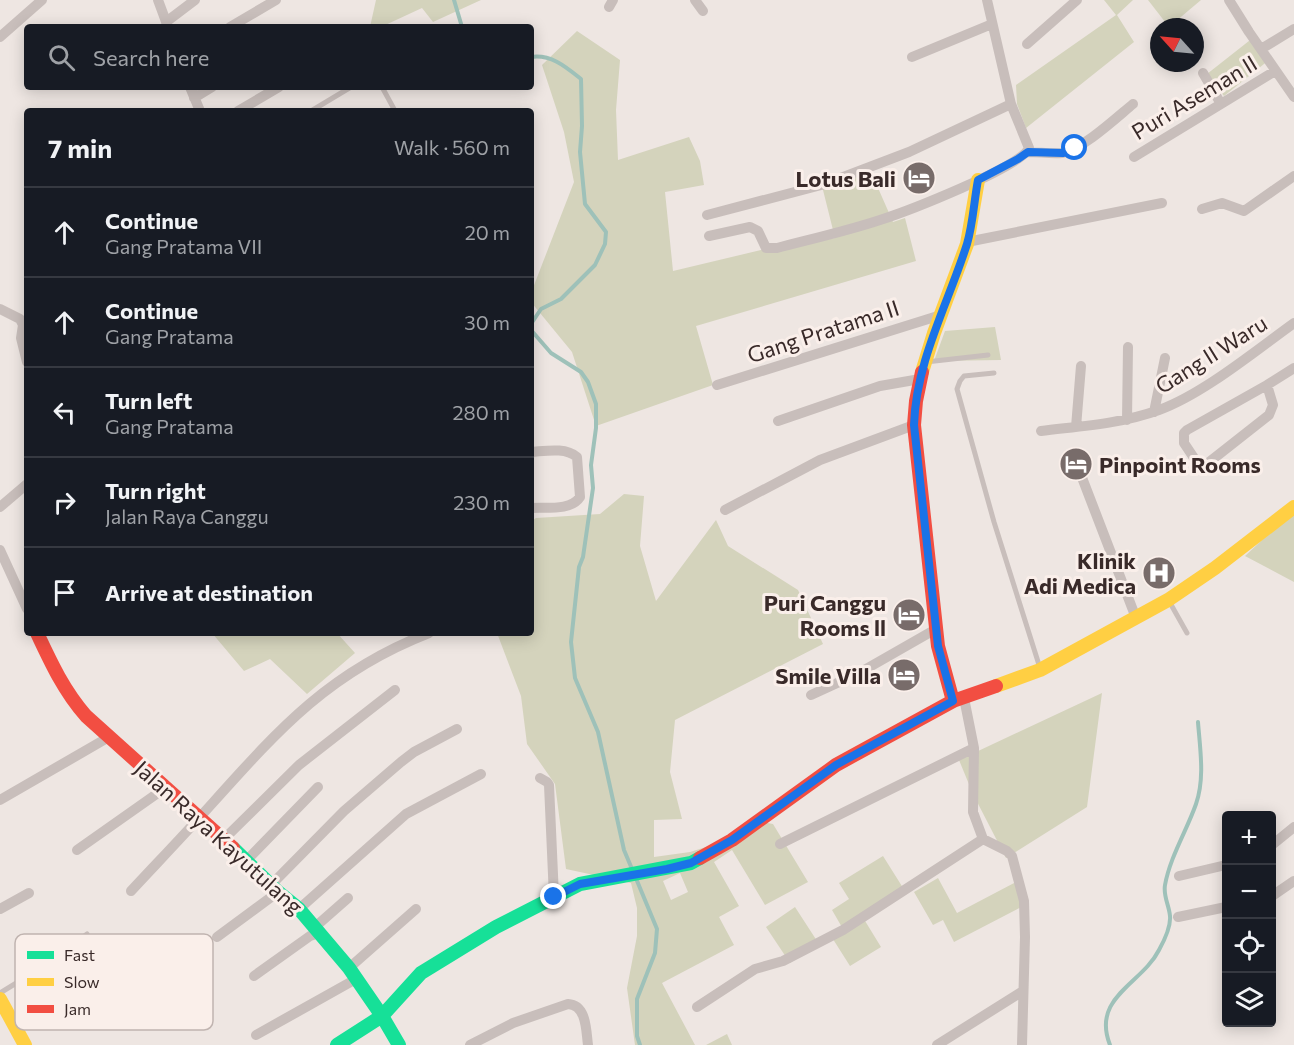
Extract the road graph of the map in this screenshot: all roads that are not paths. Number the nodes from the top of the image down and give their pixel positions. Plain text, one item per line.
1 (42, 0) edge
2 (158, 0) edge
3 (195, 0) edge
4 (276, 0) edge
5 (695, 0) edge
6 (987, 0) edge
7 (1077, 0) edge
8 (1229, 0) edge
9 (703, 11) dead end
10 (167, 24) edge
11 (168, 24) edge
12 (235, 24) edge
13 (992, 24) junction
14 (1294, 29) edge
15 (0, 37) edge
16 (1027, 44) dead end
17 (1261, 50) junction
18 (912, 57) dead end
19 (1275, 71) junction
20 (1203, 73) dead end
21 (274, 90) edge
22 (346, 90) edge
23 (384, 90) edge
24 (192, 92) edge
25 (1294, 97) edge
26 (1011, 104) junction
27 (1133, 104) dead end
28 (1221, 104) junction
29 (199, 108) edge
30 (243, 108) edge
31 (316, 108) edge
32 (392, 108) edge
33 (1028, 152) junction
34 (1134, 157) dead end
35 (1294, 176) edge
36 (978, 180) junction
37 (1162, 203) dead end
38 (1202, 209) dead end
39 (707, 215) dead end
40 (709, 236) dead end
41 (967, 242) junction
42 (0, 309) edge
43 (941, 315) junction
44 (1294, 323) edge
45 (1128, 347) dead end
46 (24, 350) edge
47 (988, 355) dead end
48 (1165, 358) dead end
49 (924, 362) junction
50 (1081, 366) dead end
51 (1294, 368) edge
52 (994, 373) dead end
53 (920, 379) junction
54 (717, 385) dead end
55 (1267, 385) junction
56 (1154, 412) junction
57 (1127, 420) junction
58 (778, 421) dead end
59 (914, 425) junction
60 (1076, 427) junction
61 (1041, 431) dead end
62 (534, 452) edge
63 (1081, 475) dead end
64 (24, 487) edge
65 (0, 507) edge
66 (1294, 507) edge
67 (534, 508) edge
68 (725, 510) dead end
69 (1, 555) edge
70 (24, 600) edge
71 (1168, 600) junction
72 (1136, 618) junction
73 (936, 629) junction
74 (1187, 633) dead end
75 (38, 636) edge
76 (422, 636) edge
77 (1040, 670) junction
78 (395, 690) dead end
79 (811, 695) dead end
80 (959, 699) junction
81 (457, 729) dead end
82 (109, 737) junction
83 (974, 748) junction
84 (481, 774) dead end
85 (540, 778) dead end
86 (318, 787) dead end
87 (165, 788) junction
88 (0, 800) edge
89 (200, 817) junction
90 (1294, 827) edge
91 (983, 839) junction
92 (223, 840) junction
93 (1276, 842) edge
94 (780, 844) dead end
95 (77, 850) dead end
96 (246, 861) junction
97 (1222, 866) edge
98 (1179, 876) dead end
99 (1294, 881) edge
100 (274, 889) junction
101 (131, 891) dead end
102 (29, 893) dead end
103 (1276, 893) edge
104 (554, 897) junction
105 (348, 898) dead end
106 (1222, 907) edge
107 (0, 909) edge
108 (299, 909) junction
109 (416, 909) dead end
110 (1178, 917) dead end
111 (317, 930) junction
112 (218, 937) dead end
113 (352, 974) junction
114 (254, 976) dead end
115 (15, 984) edge
116 (1023, 991) junction
117 (0, 993) edge
118 (0, 999) edge
119 (697, 1007) dead end
120 (382, 1016) junction
121 (4, 1018) edge
122 (256, 1035) dead end
123 (25, 1045) edge
124 (337, 1045) edge
125 (399, 1045) edge
126 (470, 1045) edge
127 (588, 1045) edge
128 (937, 1045) edge
129 (1022, 1045) edge

1 - 15 street
2 - 10 street
3 - 11 street
4 - 12 street
5 - 9 street
6 - 13 street
7 - 16 street
8 - 17 street
13 - 18 street
13 - 26 street
14 - 17 street
17 - 19 street
19 - 25 street
19 - 28 street, Puri Aseman II
20 - 28 street
21 - 30 street
22 - 31 lane
23 - 32 lane
24 - 29 street
26 - 33 street
26 - 39 street
27 - 33 street
28 - 34 street, Puri Aseman II
33 - 36 street
35 - 38 street
36 - 40 street
36 - 41 street
37 - 41 street
41 - 43 street
42 - 46 street
43 - 49 street
43 - 54 street, Gang Pratama II
44 - 56 street, Gang II Waru
45 - 57 street
47 - 49 lane
48 - 56 street
49 - 53 street
50 - 60 street
51 - 55 street
52 - 77 lane
53 - 58 street
53 - 59 street
55 - 55 street
56 - 57 street, Gang II Waru
57 - 60 street, Gang II Waru
59 - 68 street
59 - 73 street
60 - 61 street, Gang II Waru
62 - 67 street
63 - 72 street
64 - 65 street
66 - 71 street
69 - 70 street
71 - 72 street
71 - 74 lane
72 - 77 street
73 - 79 street
73 - 80 street
75 - 82 street, Jalan Raya Kayutulang
76 - 89 street
77 - 80 street
78 - 92 street
80 - 83 street
80 - 104 street
81 - 100 street
82 - 87 street, Jalan Raya Kayutulang
82 - 88 street
83 - 91 street
83 - 94 street
84 - 108 street
85 - 104 street
86 - 96 street
87 - 89 street, Jalan Raya Kayutulang
87 - 95 street
89 - 92 street, Jalan Raya Kayutulang
89 - 101 street
90 - 93 street
91 - 116 street
91 - 119 street
92 - 96 street, Jalan Raya Kayutulang
96 - 100 street, Jalan Raya Kayutulang
97 - 98 street
99 - 103 street
100 - 108 street, Jalan Raya Kayutulang
100 - 112 street
102 - 107 street
104 - 120 street
105 - 111 street
106 - 110 street
108 - 111 street, Jalan Raya Kayutulang
109 - 113 street
111 - 113 street, Jalan Raya Kayutulang
111 - 114 street
113 - 120 street, Jalan Raya Kayutulang
113 - 122 street
115 - 117 lane
116 - 128 street
116 - 129 street
118 - 121 street
120 - 124 street
120 - 125 street, Jalan Raya Kayutulang
121 - 123 street
126 - 127 street

